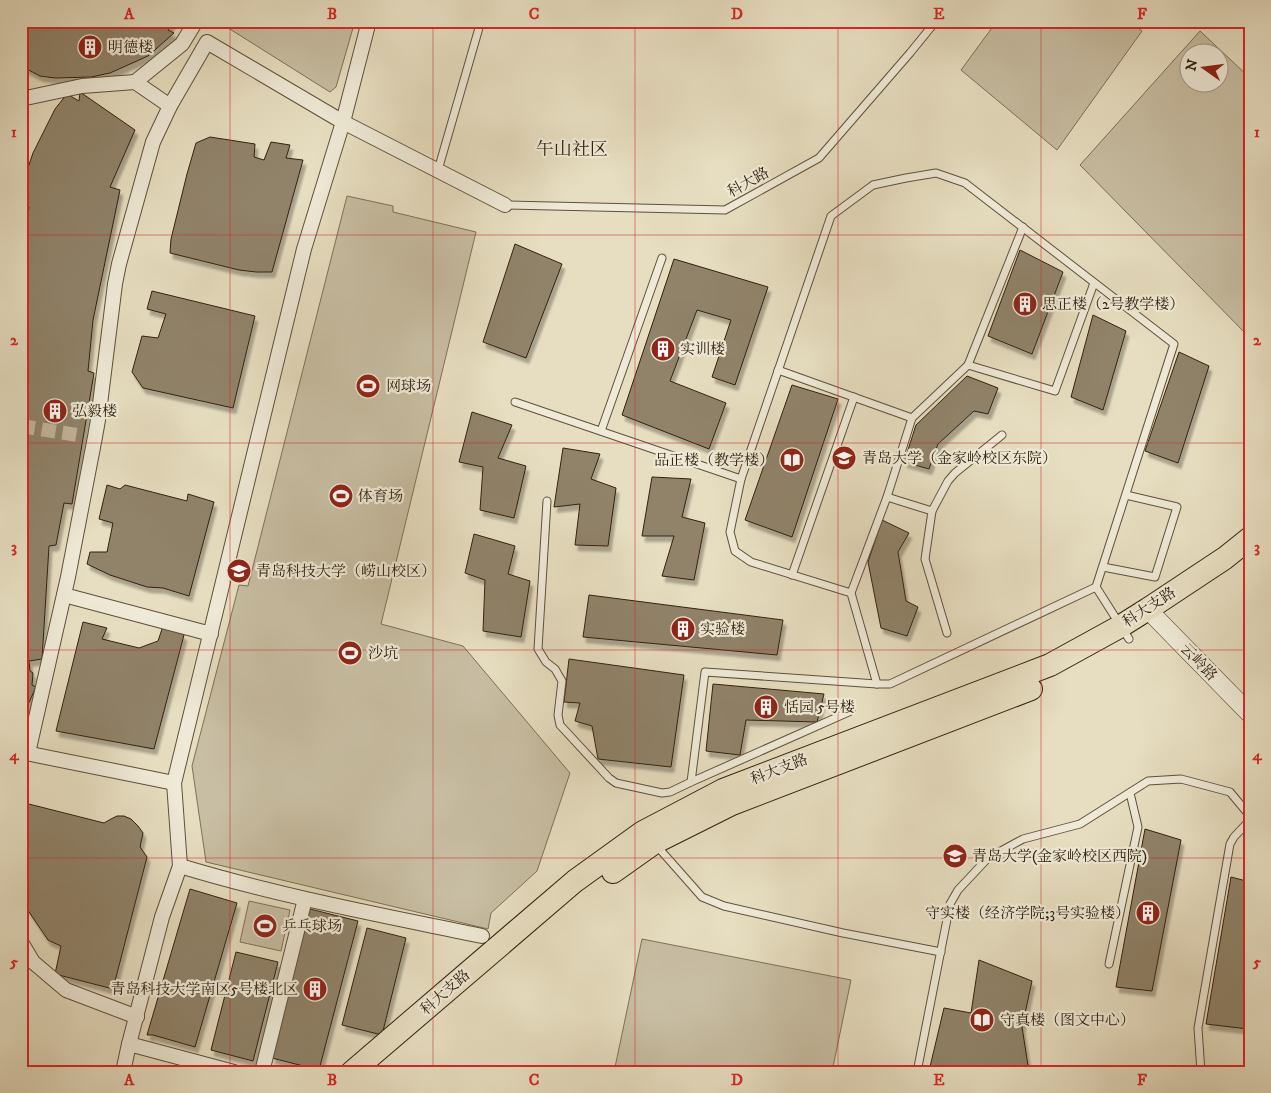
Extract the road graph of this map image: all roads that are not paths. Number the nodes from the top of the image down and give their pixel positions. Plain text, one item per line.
1 (196, 21) edge
2 (368, 21) edge
3 (481, 21) edge
4 (936, 21) edge
5 (135, 82) junction
6 (21, 99) edge
7 (170, 106) junction
8 (343, 122) junction
9 (438, 170) junction
10 (505, 205) joint
11 (1022, 227) junction
12 (662, 258) dead end
13 (1094, 282) junction
14 (968, 365) junction
15 (778, 370) junction
16 (854, 397) junction
17 (515, 402) dead end
18 (912, 418) junction
19 (601, 431) junction
20 (1002, 435) dead end
21 (741, 479) junction
22 (1126, 495) junction
23 (887, 497) junction
24 (547, 501) dead end
25 (932, 512) junction
26 (1250, 538) edge
27 (1250, 557) edge
28 (1103, 567) junction
29 (792, 575) junction
30 (1096, 587) junction
31 (851, 593) junction
32 (64, 595) junction
33 (1153, 614) junction
34 (1125, 632) junction
35 (947, 633) dead end
36 (211, 634) junction
37 (877, 684) junction
38 (851, 711) dead end
39 (1250, 714) edge
40 (25, 752) edge
41 (691, 782) junction
42 (174, 783) junction
43 (1130, 793) junction
44 (1250, 818) edge
45 (649, 837) junction
46 (180, 866) junction
47 (305, 899) junction
48 (482, 936) dead end
49 (21, 942) edge
50 (940, 952) junction
51 (1109, 964) dead end
52 (137, 1017) junction
53 (129, 1044) junction
54 (123, 1072) edge
55 (234, 1072) edge
56 (262, 1072) edge
57 (352, 1072) edge
58 (374, 1072) edge
59 (916, 1072) edge
60 (1201, 1072) edge

1 - 5 street
2 - 8 street
3 - 9 lane
4 - 10 lane, 科大路
5 - 6 street
5 - 7 street
7 - 8 street
7 - 32 street
8 - 9 street
8 - 36 street
9 - 10 street
11 - 13 lane
11 - 14 lane
11 - 15 lane
12 - 19 lane
13 - 14 lane
13 - 22 lane
14 - 18 lane
15 - 16 lane
15 - 21 lane
16 - 18 lane
16 - 29 lane
17 - 19 lane
18 - 23 lane
19 - 21 lane
20 - 25 lane
21 - 29 lane
22 - 28 lane
22 - 28 lane
23 - 25 lane
23 - 31 lane
24 - 41 lane
25 - 35 lane
26 - 33 main road, 科大支路
27 - 33 main road, 科大支路
28 - 30 lane
29 - 31 lane
30 - 34 lane
30 - 37 lane
31 - 37 lane
32 - 36 street
32 - 40 street
33 - 34 main road, 科大支路
33 - 39 street, 云岭路
34 - 45 main road, 科大支路
36 - 42 street
37 - 41 lane
38 - 41 lane
40 - 42 street
42 - 46 street
43 - 44 lane
43 - 50 lane
43 - 51 lane
44 - 60 lane
45 - 50 lane
45 - 57 main road, 科大支路
45 - 58 main road, 科大支路
46 - 47 street
46 - 52 street
47 - 48 street
47 - 56 street
49 - 52 street
50 - 59 lane
52 - 53 street
53 - 54 street
53 - 55 street

